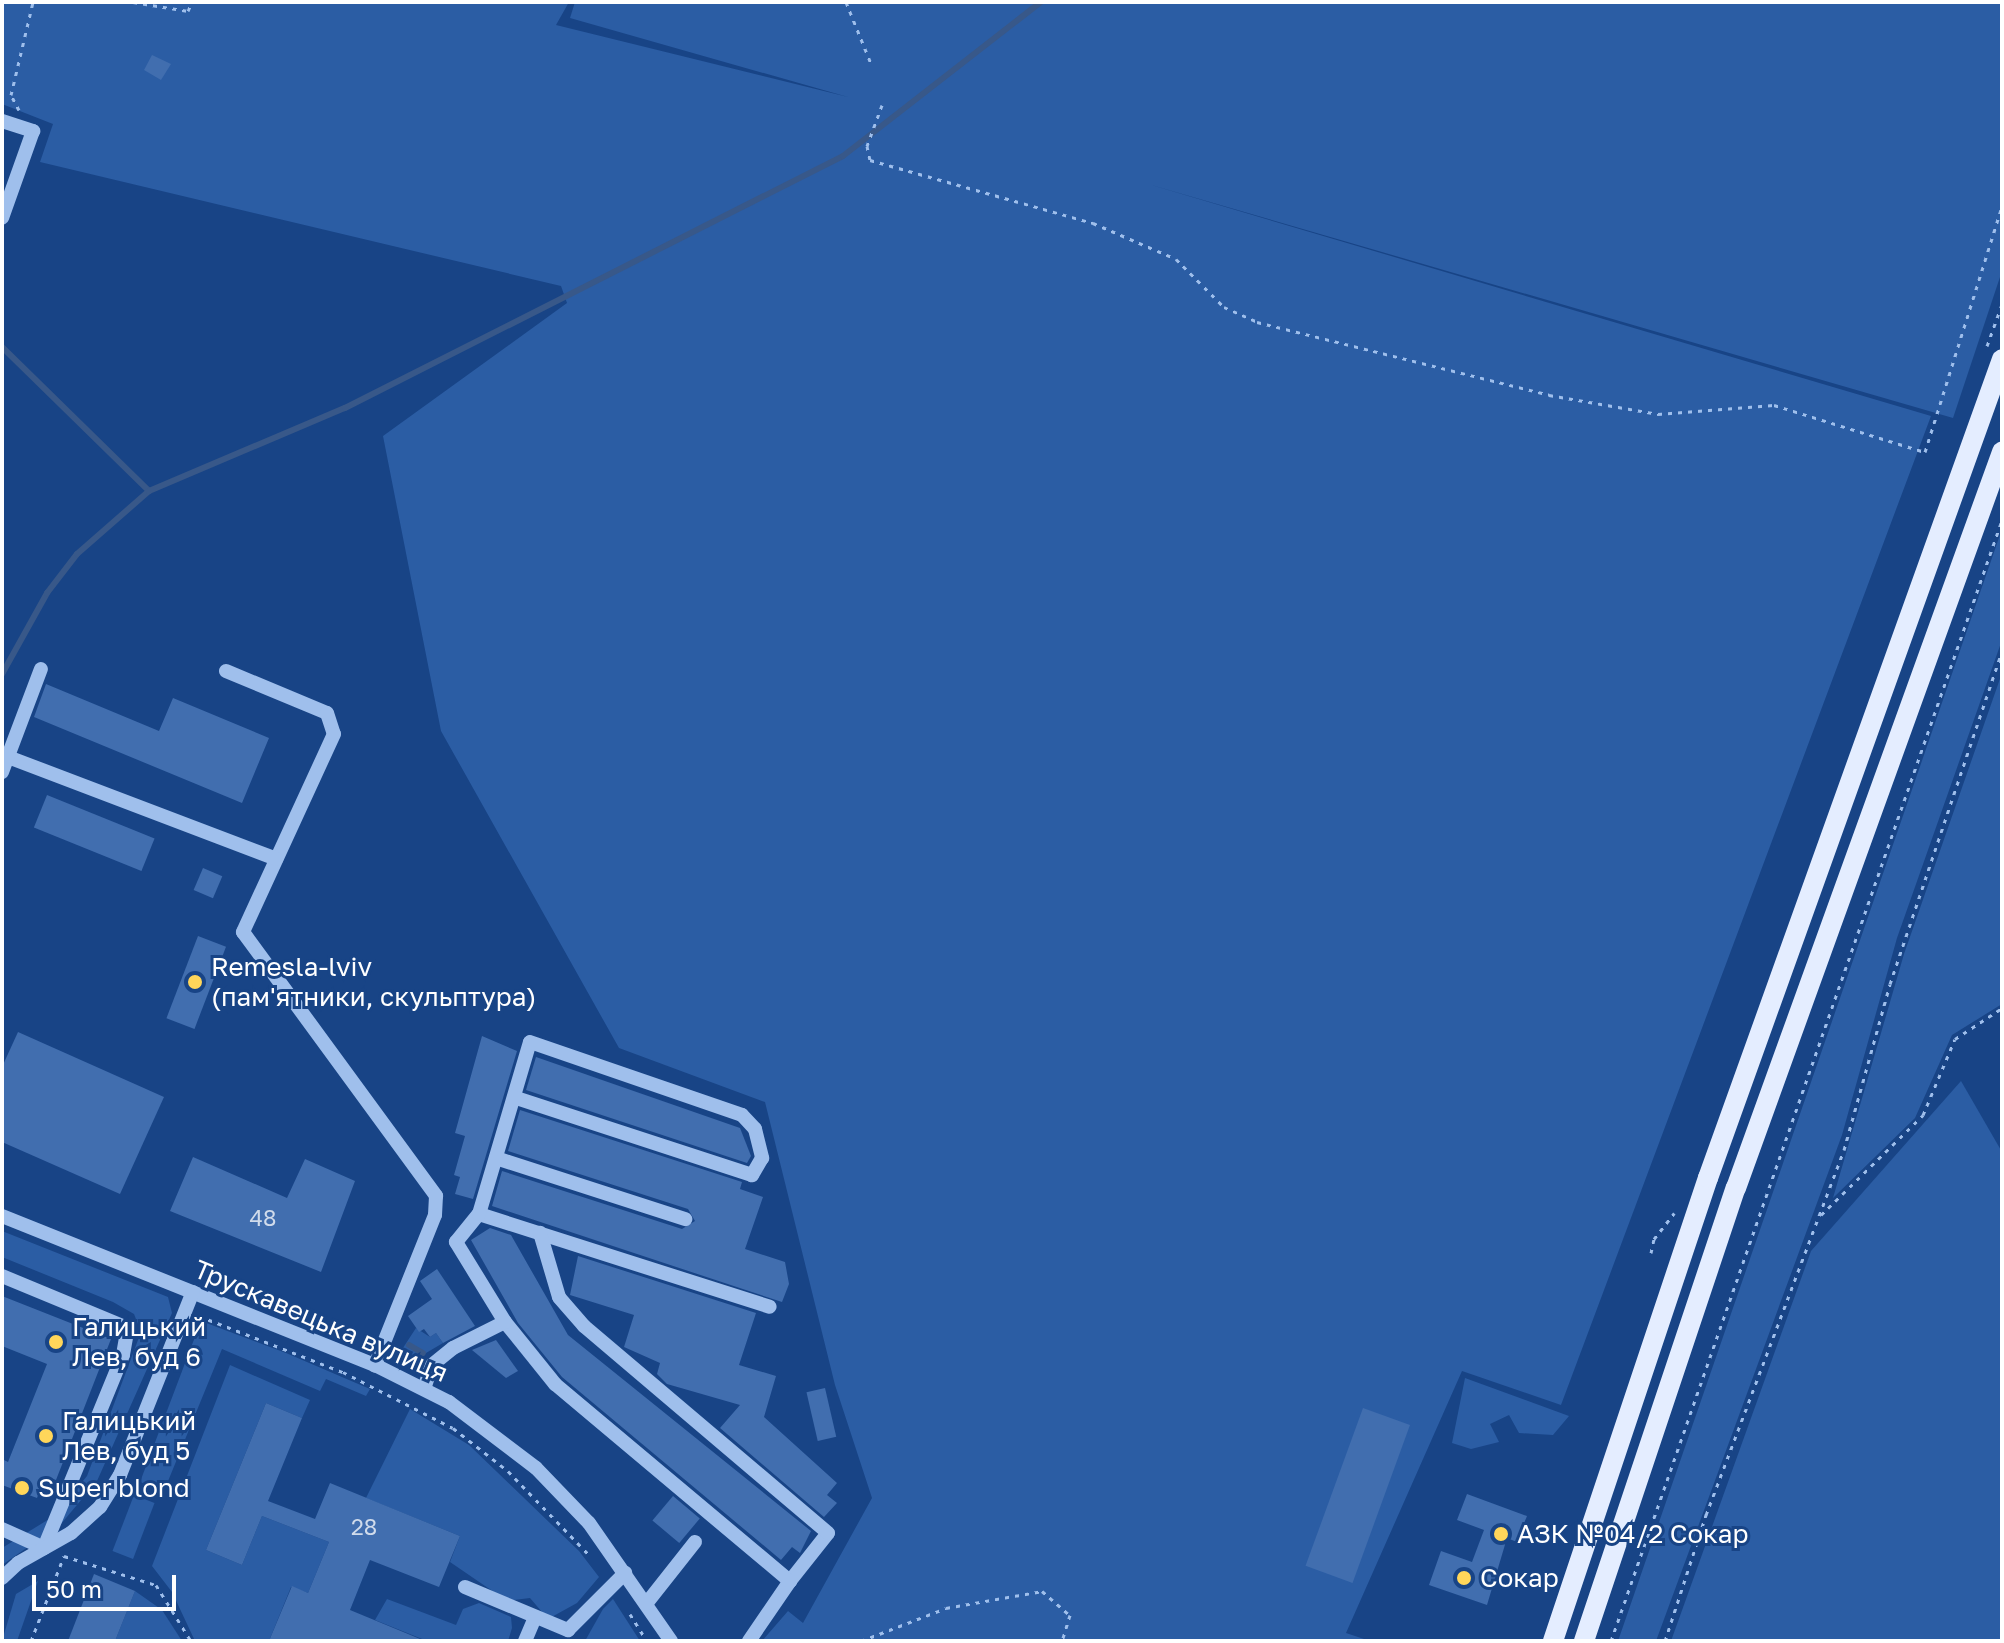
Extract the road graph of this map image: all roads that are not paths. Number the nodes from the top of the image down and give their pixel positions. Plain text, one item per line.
1 (2, 121) edge
2 (2, 218) edge
3 (2002, 359) edge
4 (2002, 452) edge
5 (41, 669) dead end
6 (226, 671) dead end
7 (8, 757) junction
8 (2, 772) edge
9 (276, 859) junction
10 (514, 1097) junction
11 (496, 1158) junction
12 (479, 1214) junction
13 (2, 1216) edge
14 (685, 1219) dead end
15 (540, 1233) junction
16 (2, 1276) edge
17 (193, 1292) junction
18 (770, 1307) dead end
19 (505, 1322) junction
20 (375, 1365) junction
21 (424, 1389) junction
22 (2, 1529) edge
23 (695, 1542) dead end
24 (44, 1548) junction
25 (625, 1573) junction
26 (2, 1578) edge
27 (790, 1581) junction
28 (465, 1587) dead end
29 (646, 1604) junction
30 (535, 1617) junction
31 (568, 1636) edge
32 (525, 1641) edge
33 (671, 1641) edge
34 (749, 1641) edge
35 (1553, 1641) edge
36 (1584, 1641) edge

1 - 2 street
3 - 35 main road
4 - 36 main road
5 - 7 street
6 - 9 street
7 - 8 street
7 - 9 street
9 - 20 street
10 - 10 street
10 - 11 street
11 - 12 street
11 - 14 street
12 - 15 street
12 - 19 street
13 - 17 street, Трускавецька вулиця
15 - 18 street
15 - 27 street
16 - 24 street
17 - 20 street, Трускавецька вулиця
17 - 24 street
19 - 21 street
19 - 27 street
20 - 21 street, Трускавецька вулиця
21 - 25 street, Трускавецька вулиця
22 - 24 street
23 - 29 street
24 - 26 street
25 - 29 street, Трускавецька вулиця
25 - 31 street
27 - 34 street
28 - 30 street
29 - 33 street, Трускавецька вулиця
30 - 31 street
30 - 32 street

